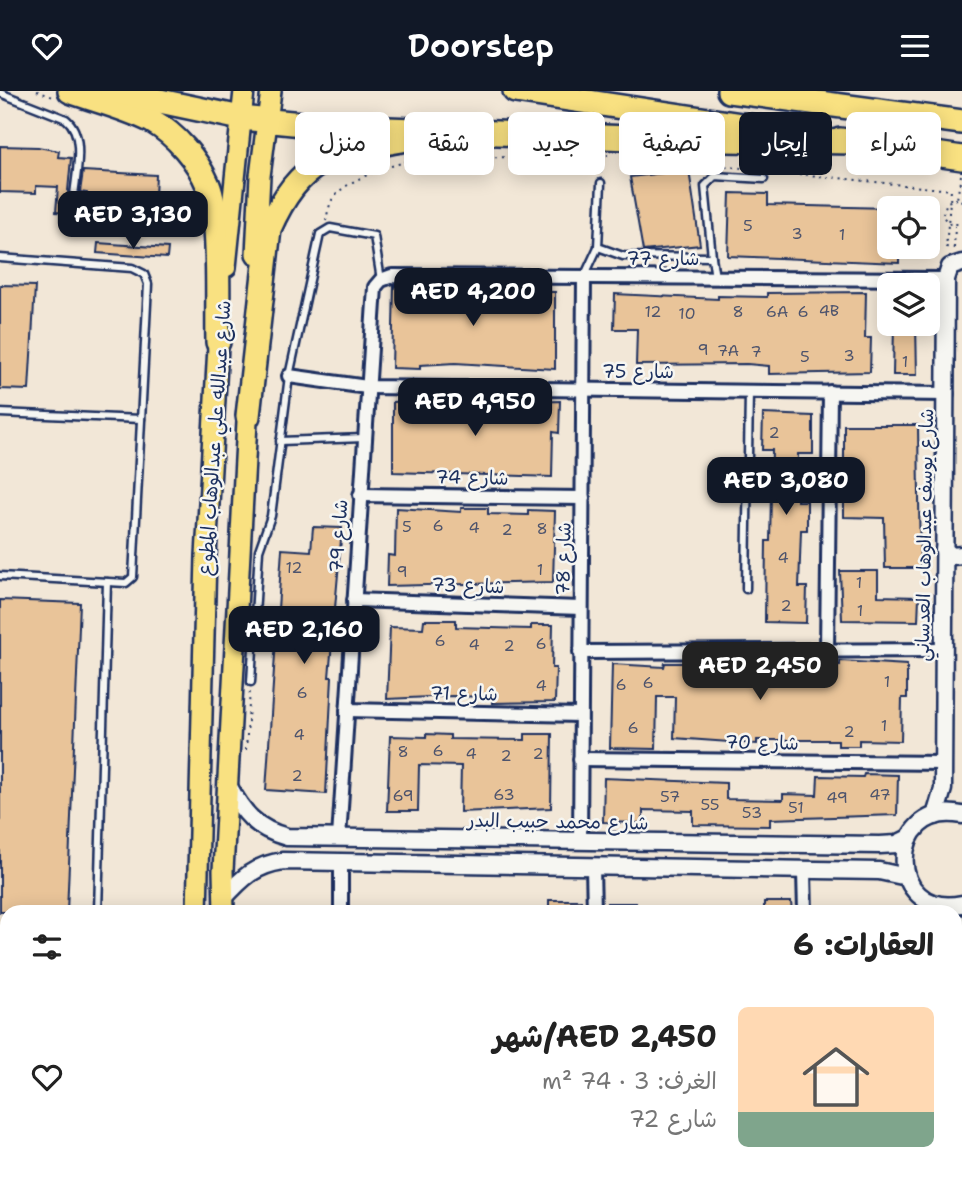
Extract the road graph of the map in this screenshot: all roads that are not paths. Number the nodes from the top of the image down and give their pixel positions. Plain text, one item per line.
1 (71, 91) edge
2 (112, 91) edge
3 (244, 91) edge
4 (515, 91) edge
5 (729, 91) edge
6 (826, 91) edge
7 (271, 92) edge
8 (0, 93) edge
9 (884, 112) edge
10 (900, 112) edge
11 (241, 118) junction
12 (941, 119) edge
13 (267, 120) junction
14 (962, 122) edge
15 (404, 129) edge
16 (494, 132) edge
17 (404, 140) edge
18 (846, 141) edge
19 (846, 142) edge
20 (941, 155) edge
21 (962, 158) edge
22 (764, 179) dead end
23 (601, 183) road end
24 (74, 196) dead end
25 (598, 247) junction
26 (958, 255) edge
27 (712, 257) junction
28 (0, 258) edge
29 (584, 277) junction
30 (715, 278) junction
31 (946, 279) junction
32 (381, 280) junction
33 (218, 342) junction
34 (289, 376) junction
35 (367, 387) junction
36 (584, 390) junction
37 (749, 391) junction
38 (830, 392) junction
39 (947, 394) junction
40 (0, 413) edge
41 (248, 416) junction
42 (141, 419) junction
43 (364, 438) junction
44 (280, 440) junction
45 (360, 495) junction
46 (583, 498) junction
47 (944, 550) junction
48 (962, 555) edge
49 (0, 576) edge
50 (962, 576) edge
51 (945, 580) junction
52 (107, 582) junction
53 (746, 589) dead end
54 (354, 600) junction
55 (581, 608) junction
56 (827, 650) junction
57 (944, 650) junction
58 (580, 652) junction
59 (251, 682) road end
60 (347, 710) junction
61 (580, 715) junction
62 (580, 759) junction
63 (943, 763) junction
64 (228, 785) junction
65 (962, 815) edge
66 (935, 816) junction
67 (287, 837) junction
68 (339, 838) junction
69 (909, 838) junction
70 (427, 841) junction
71 (461, 841) junction
72 (580, 842) junction
73 (684, 843) junction
74 (721, 844) junction
75 (283, 861) junction
76 (341, 861) junction
77 (459, 862) junction
78 (424, 863) junction
79 (593, 867) junction
80 (686, 869) junction
81 (715, 870) junction
82 (804, 872) junction
83 (907, 877) junction
84 (98, 905) edge
85 (197, 905) edge
86 (224, 905) edge
87 (341, 905) edge
88 (594, 905) edge
89 (805, 905) edge
90 (932, 905) edge

1 - 33 highway
2 - 11 highway
3 - 11 main road, شارع عبدالله علي عبدالوهاب المطوع
4 - 18 highway
5 - 9 highway
6 - 10 highway
7 - 13 main road, شارع عبدالله علي عبدالوهاب المطوع
8 - 24 lane
11 - 13 highway
11 - 33 main road, شارع عبدالله علي عبدالوهاب المطوع
12 - 14 highway
13 - 15 highway
13 - 41 main road, شارع عبدالله علي عبدالوهاب المطوع
16 - 19 highway
17 - 41 highway
20 - 21 highway
22 - 27 lane
23 - 25 lane
25 - 27 lane
25 - 29 lane
26 - 31 street
27 - 30 lane
28 - 42 lane
29 - 30 street, شارع 77
29 - 32 street, شارع 77
29 - 36 street, شارع 78
30 - 31 street, شارع 77
31 - 39 street, شارع يوسف عبدالوهاب العدساني
32 - 34 lane
32 - 35 street, شارع 79
33 - 85 main road, شارع عبدالله علي عبدالوهاب المطوع
34 - 35 street, شارع 75
34 - 44 lane
35 - 36 street, شارع 75
35 - 43 street, شارع 79
36 - 37 street, شارع 75
36 - 46 street, شارع 78
37 - 38 street, شارع 75
37 - 53 lane
38 - 39 street, شارع 75
38 - 56 street
39 - 47 street, شارع يوسف عبدالوهاب العدساني
40 - 42 lane
41 - 64 main road, شارع عبدالله علي عبدالوهاب المطوع
42 - 52 lane
43 - 44 lane
43 - 45 street, شارع 79
44 - 59 lane
45 - 46 street, شارع 74
45 - 54 street, شارع 79
46 - 55 street, شارع 78
47 - 48 street
47 - 51 street, شارع يوسف عبدالوهاب العدساني
49 - 52 lane
50 - 51 street
51 - 57 street, شارع يوسف عبدالوهاب العدساني
52 - 84 lane
54 - 55 street, شارع 73
54 - 60 street, شارع 79
55 - 58 street, شارع 78
56 - 57 street
56 - 58 street
57 - 63 street, شارع يوسف عبدالوهاب العدساني
58 - 61 street, شارع 78
60 - 61 street, شارع 71
60 - 68 street, شارع 79
61 - 62 street, شارع 78
62 - 63 street, شارع 70
62 - 72 street, شارع 78
63 - 66 street, شارع يوسف عبدالوهاب العدساني
64 - 67 street, شارع محمد حبيب البدر
64 - 86 main road, شارع عبدالله علي عبدالوهاب المطوع
65 - 66 street
66 - 69 street
67 - 68 street, شارع محمد حبيب البدر
67 - 75 street
68 - 70 street, شارع محمد حبيب البدر
69 - 74 street, شارع محمد حبيب البدر
69 - 83 street
70 - 71 street, شارع محمد حبيب البدر
70 - 78 street
71 - 72 street, شارع محمد حبيب البدر
71 - 77 street
72 - 73 street, شارع محمد حبيب البدر
73 - 74 street, شارع محمد حبيب البدر
73 - 80 street
74 - 81 street
75 - 76 street
75 - 86 street
76 - 78 street
76 - 87 street
77 - 78 street
77 - 79 street
79 - 80 street
79 - 88 street
80 - 81 street
81 - 82 street
82 - 83 street
82 - 89 street
83 - 90 street

